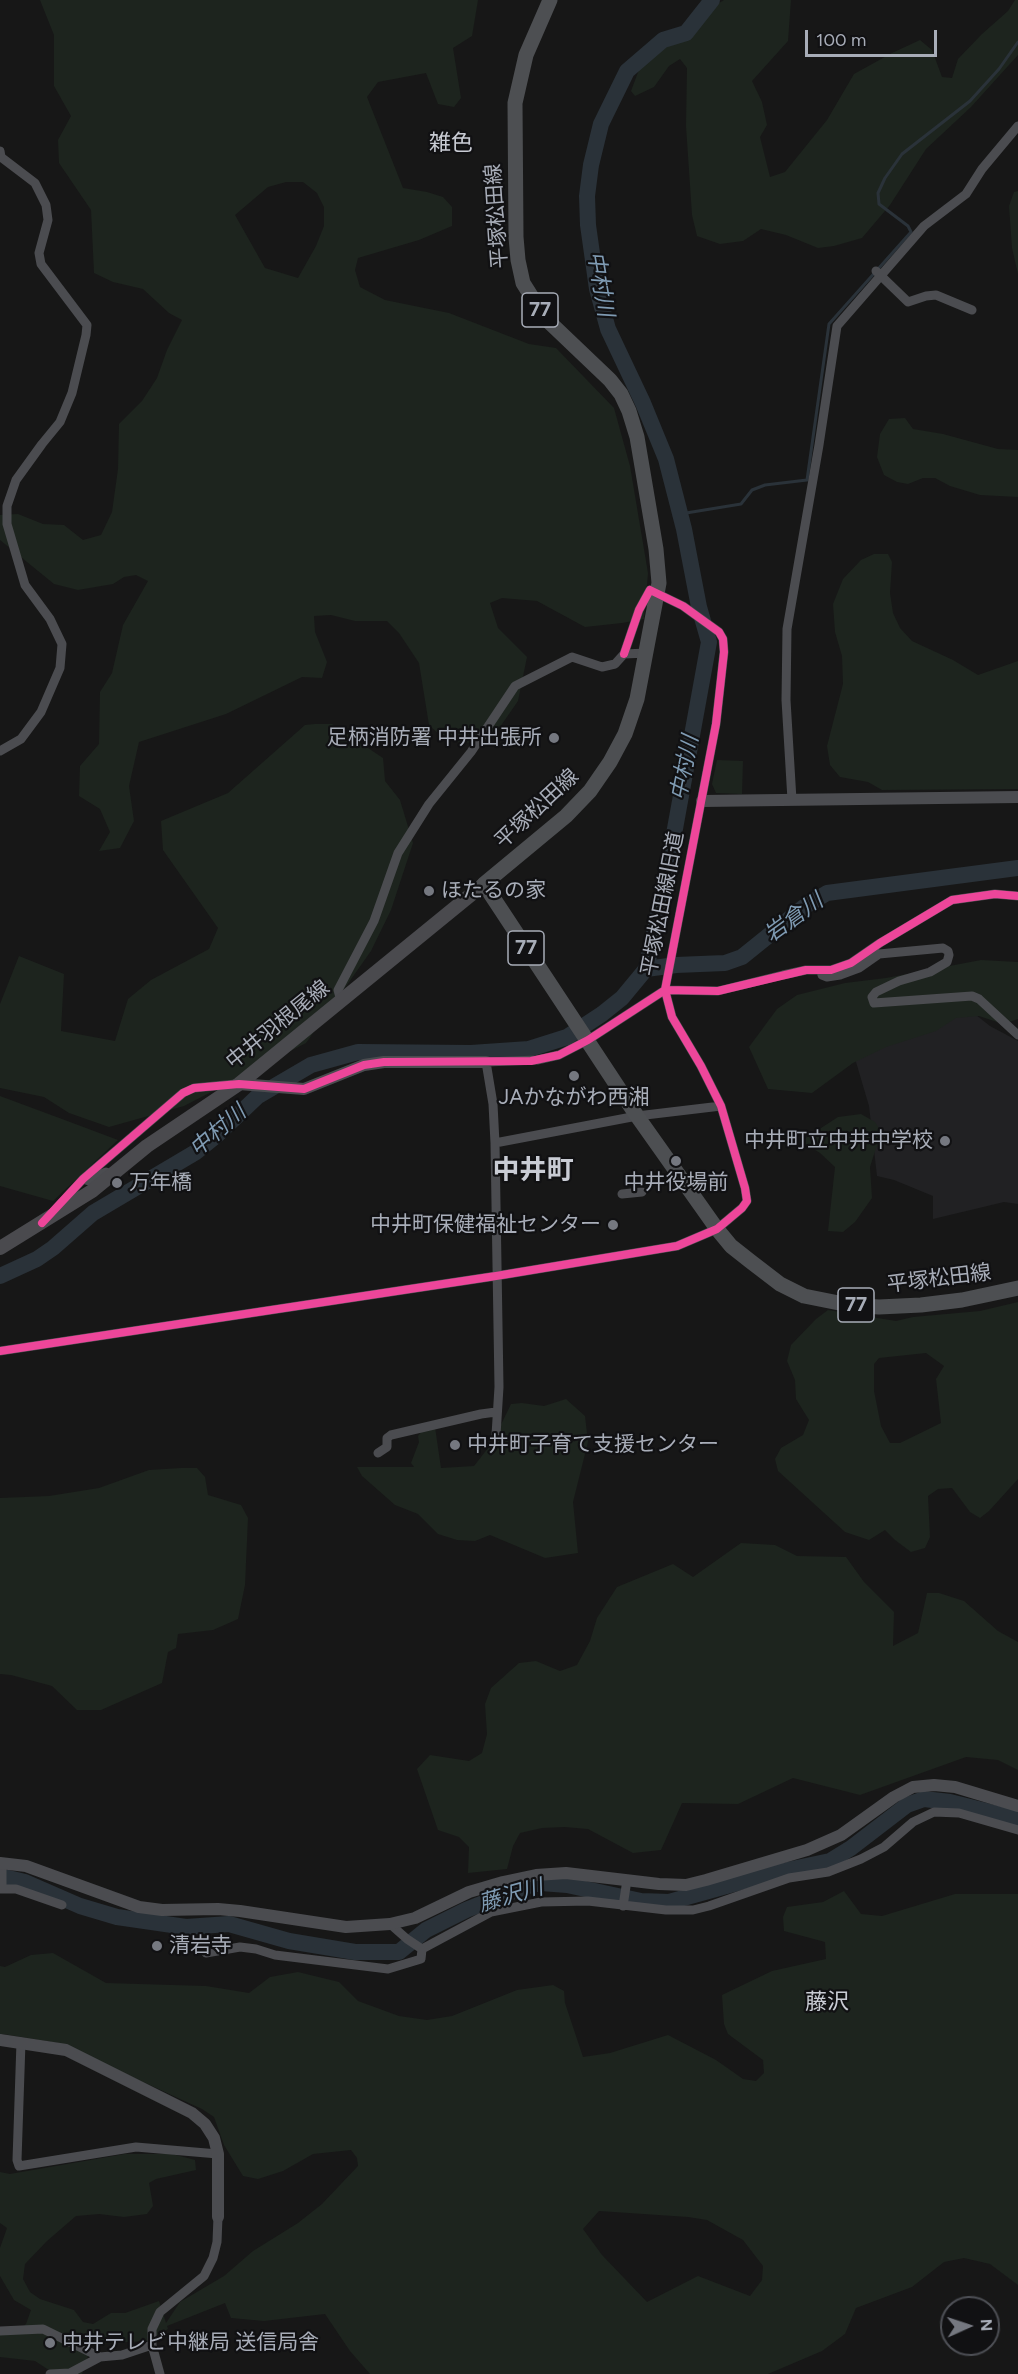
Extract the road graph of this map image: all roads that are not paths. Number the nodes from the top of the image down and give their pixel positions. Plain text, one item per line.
1 (550, 0) edge
2 (1018, 126) edge
3 (0, 152) edge
4 (878, 273) junction
5 (972, 310) dead end
6 (657, 594) junction
7 (647, 653) junction
8 (624, 654) junction
9 (0, 751) edge
10 (1018, 797) edge
11 (792, 800) junction
12 (702, 801) junction
13 (484, 884) junction
14 (1018, 896) edge
15 (821, 970) junction
16 (665, 990) junction
17 (341, 1002) junction
18 (1018, 1035) edge
19 (586, 1038) junction
20 (486, 1062) junction
21 (246, 1085) junction
22 (720, 1107) junction
23 (637, 1116) junction
24 (495, 1143) junction
25 (112, 1175) junction
26 (83, 1179) junction
27 (642, 1192) dead end
28 (622, 1194) dead end
29 (42, 1223) junction
30 (717, 1229) junction
31 (0, 1248) edge
32 (496, 1276) junction
33 (1018, 1288) edge
34 (0, 1351) edge
35 (496, 1412) junction
36 (496, 1436) dead end
37 (378, 1453) dead end
38 (1018, 1806) edge
39 (1018, 1830) edge
40 (1, 1865) edge
41 (627, 1881) junction
42 (1, 1889) edge
43 (62, 1905) dead end
44 (623, 1906) junction
45 (390, 1924) junction
46 (420, 1947) junction
47 (206, 1953) dead end
48 (0, 2040) edge
49 (21, 2042) junction
50 (218, 2154) junction
51 (218, 2217) joint
52 (0, 2331) edge
53 (152, 2344) junction
54 (100, 2357) junction
55 (50, 2374) edge
56 (160, 2374) edge

1 - 6 main road, 平塚松田線 / 77
2 - 4 street
3 - 9 street
4 - 5 street
4 - 11 street
6 - 7 main road, 平塚松田線 / 77
6 - 8 street
6 - 12 street, 平塚松田線旧道
7 - 8 street
7 - 13 main road, 平塚松田線 / 77
8 - 17 street
10 - 11 street
11 - 12 street
12 - 16 street, 平塚松田線旧道
13 - 17 main road, 中井羽根尾線
13 - 19 main road, 平塚松田線 / 77
14 - 15 street
15 - 16 street
15 - 18 street
16 - 19 street
16 - 22 street, 平塚松田線旧道
17 - 21 main road, 中井羽根尾線
19 - 20 street
19 - 23 main road, 平塚松田線 / 77
20 - 21 street
20 - 24 street
21 - 25 main road, 中井羽根尾線
21 - 26 street
22 - 23 street
22 - 30 street, 平塚松田線旧道
23 - 24 street
23 - 30 main road, 平塚松田線 / 77
24 - 32 street
25 - 26 street
25 - 29 main road, 中井羽根尾線
26 - 29 street
27 - 28 street
29 - 31 main road, 中井羽根尾線
30 - 32 street
30 - 33 main road, 平塚松田線 / 77
32 - 34 street
32 - 35 street
35 - 36 street
35 - 37 street
38 - 41 street
39 - 44 street
40 - 42 street
40 - 45 street
41 - 44 street
41 - 45 street
42 - 43 street
44 - 46 street
45 - 46 street
46 - 47 street
48 - 49 street
49 - 50 street
49 - 50 street
50 - 51 street
51 - 53 street
52 - 54 street
53 - 54 street
53 - 56 street
54 - 55 street

